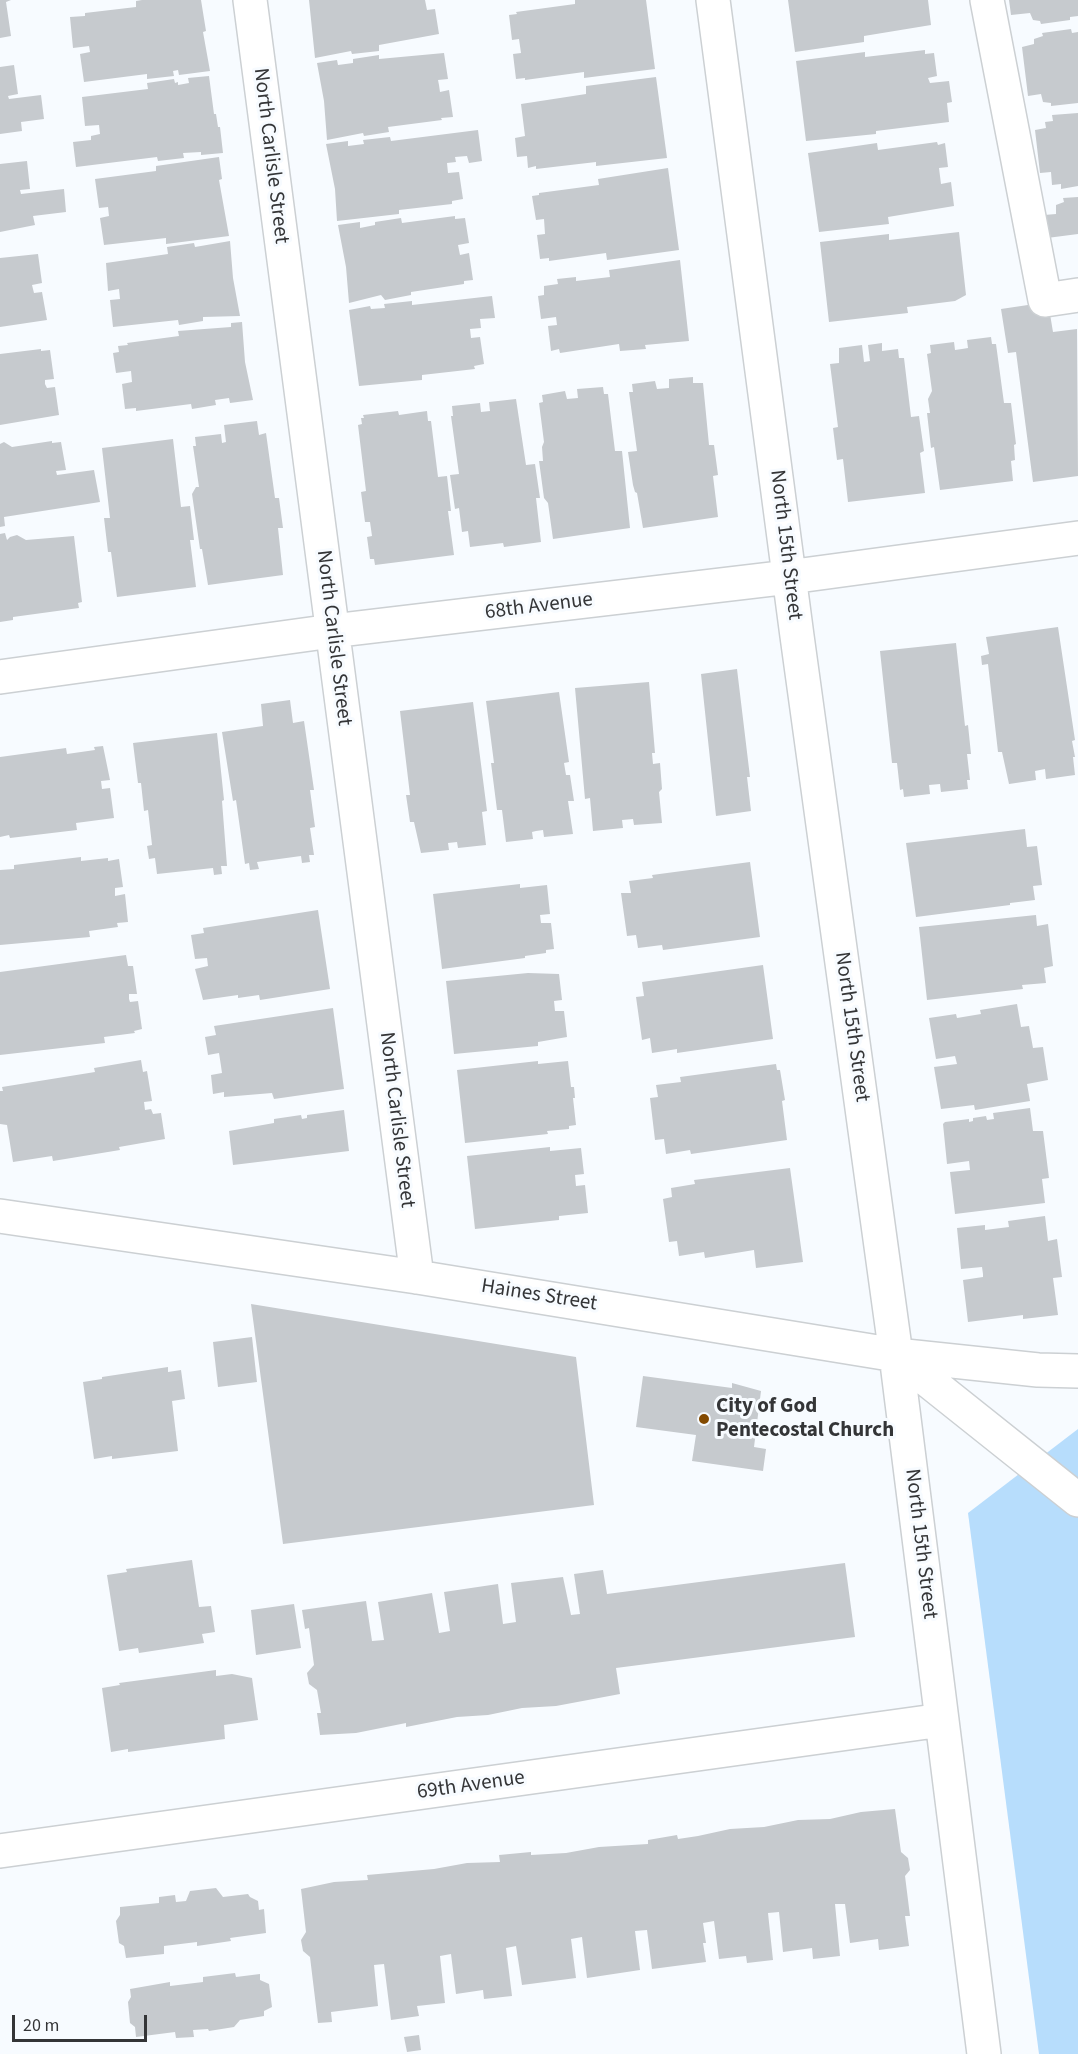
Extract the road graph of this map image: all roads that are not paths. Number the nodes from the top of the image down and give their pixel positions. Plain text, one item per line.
1 (250, 0) edge
2 (713, 0) edge
3 (987, 0) edge
4 (1078, 295) edge
5 (1078, 538) edge
6 (789, 577) junction
7 (332, 631) junction
8 (0, 676) edge
9 (0, 1216) edge
10 (417, 1276) junction
11 (896, 1354) junction
12 (1078, 1371) edge
13 (1078, 1500) edge
14 (942, 1720) junction
15 (0, 1851) edge
16 (984, 2054) edge

1 - 7 street, North Carlisle Street
2 - 6 street, North 15th Street
3 - 4 street
5 - 6 street, 68th Avenue
6 - 7 street, 68th Avenue
6 - 11 street, North 15th Street
7 - 8 street, 68th Avenue
7 - 10 street, North Carlisle Street
9 - 10 street, Haines Street
10 - 11 street, Haines Street
11 - 12 street, Haines Street
11 - 13 street
11 - 14 street, North 15th Street
14 - 15 street, 69th Avenue
14 - 16 street, North 15th Street

